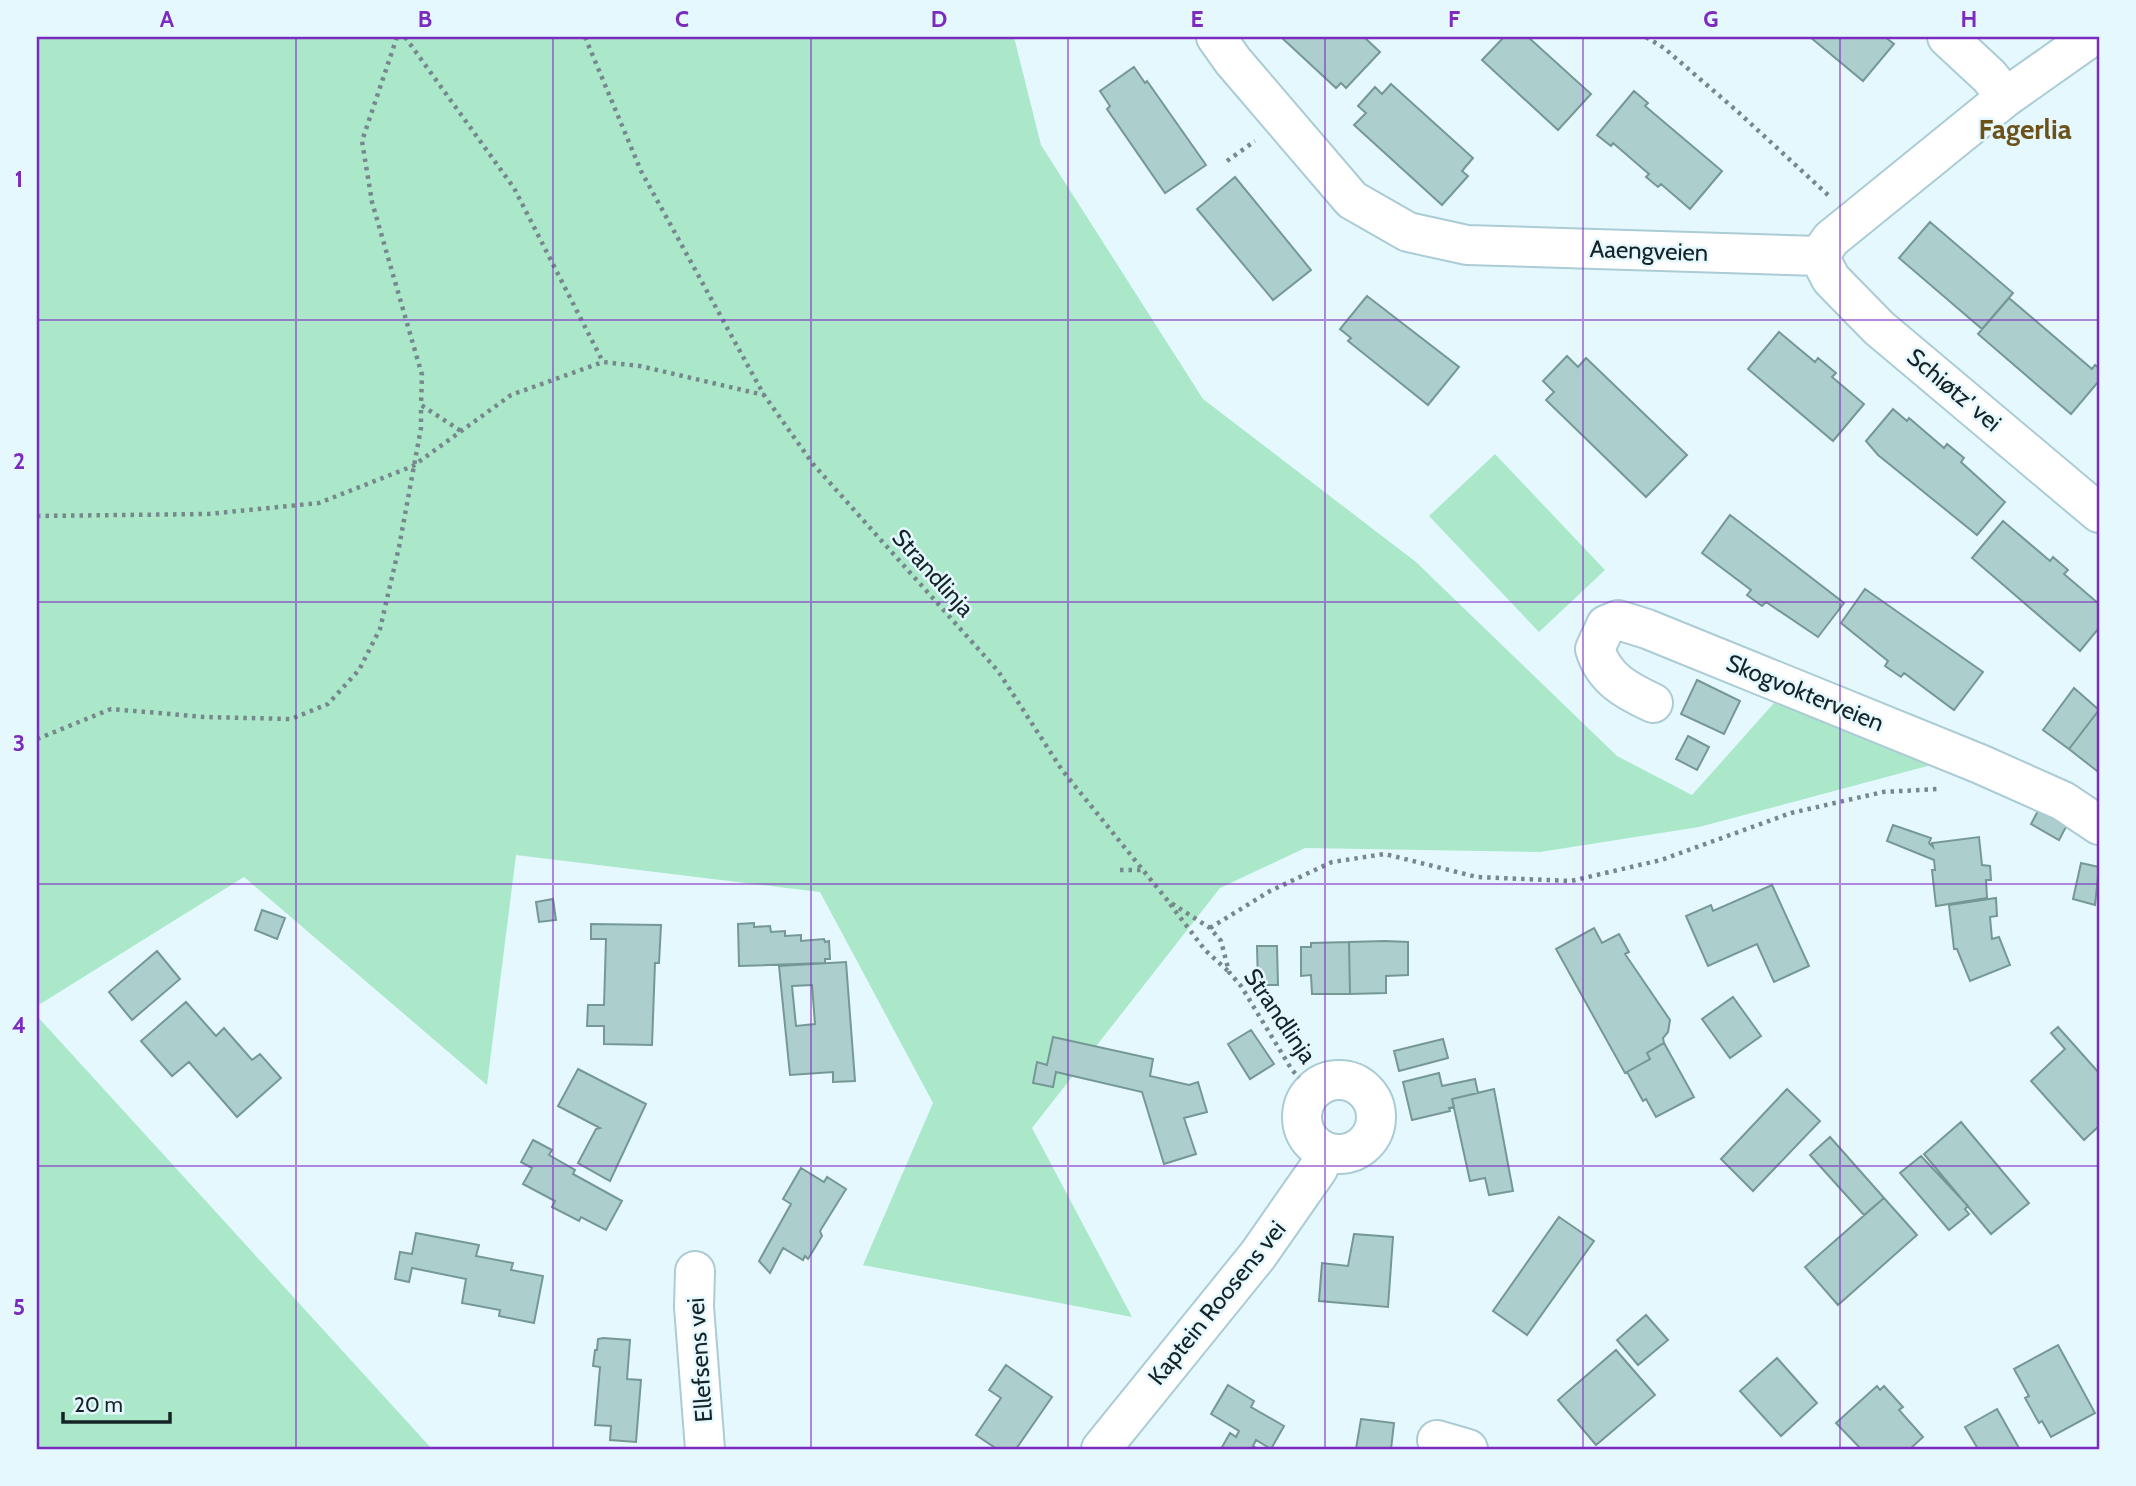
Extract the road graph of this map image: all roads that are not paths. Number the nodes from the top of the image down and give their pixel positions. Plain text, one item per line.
1 (1216, 37) edge
2 (1948, 37) edge
3 (2091, 37) edge
4 (2006, 97) junction
5 (1819, 256) junction
6 (2099, 513) edge
7 (1653, 703) dead end
8 (2099, 825) edge
9 (1325, 1152) junction
10 (695, 1271) dead end
11 (705, 1449) edge
12 (1101, 1449) edge

1 - 5 street, Aaengveien
2 - 4 street
3 - 4 street
4 - 5 street
5 - 6 street, Schiøtz' vei
7 - 8 street, Skogvokterveien
9 - 9 street
9 - 12 street, Kaptein Roosens vei
10 - 11 street, Ellefsens vei

